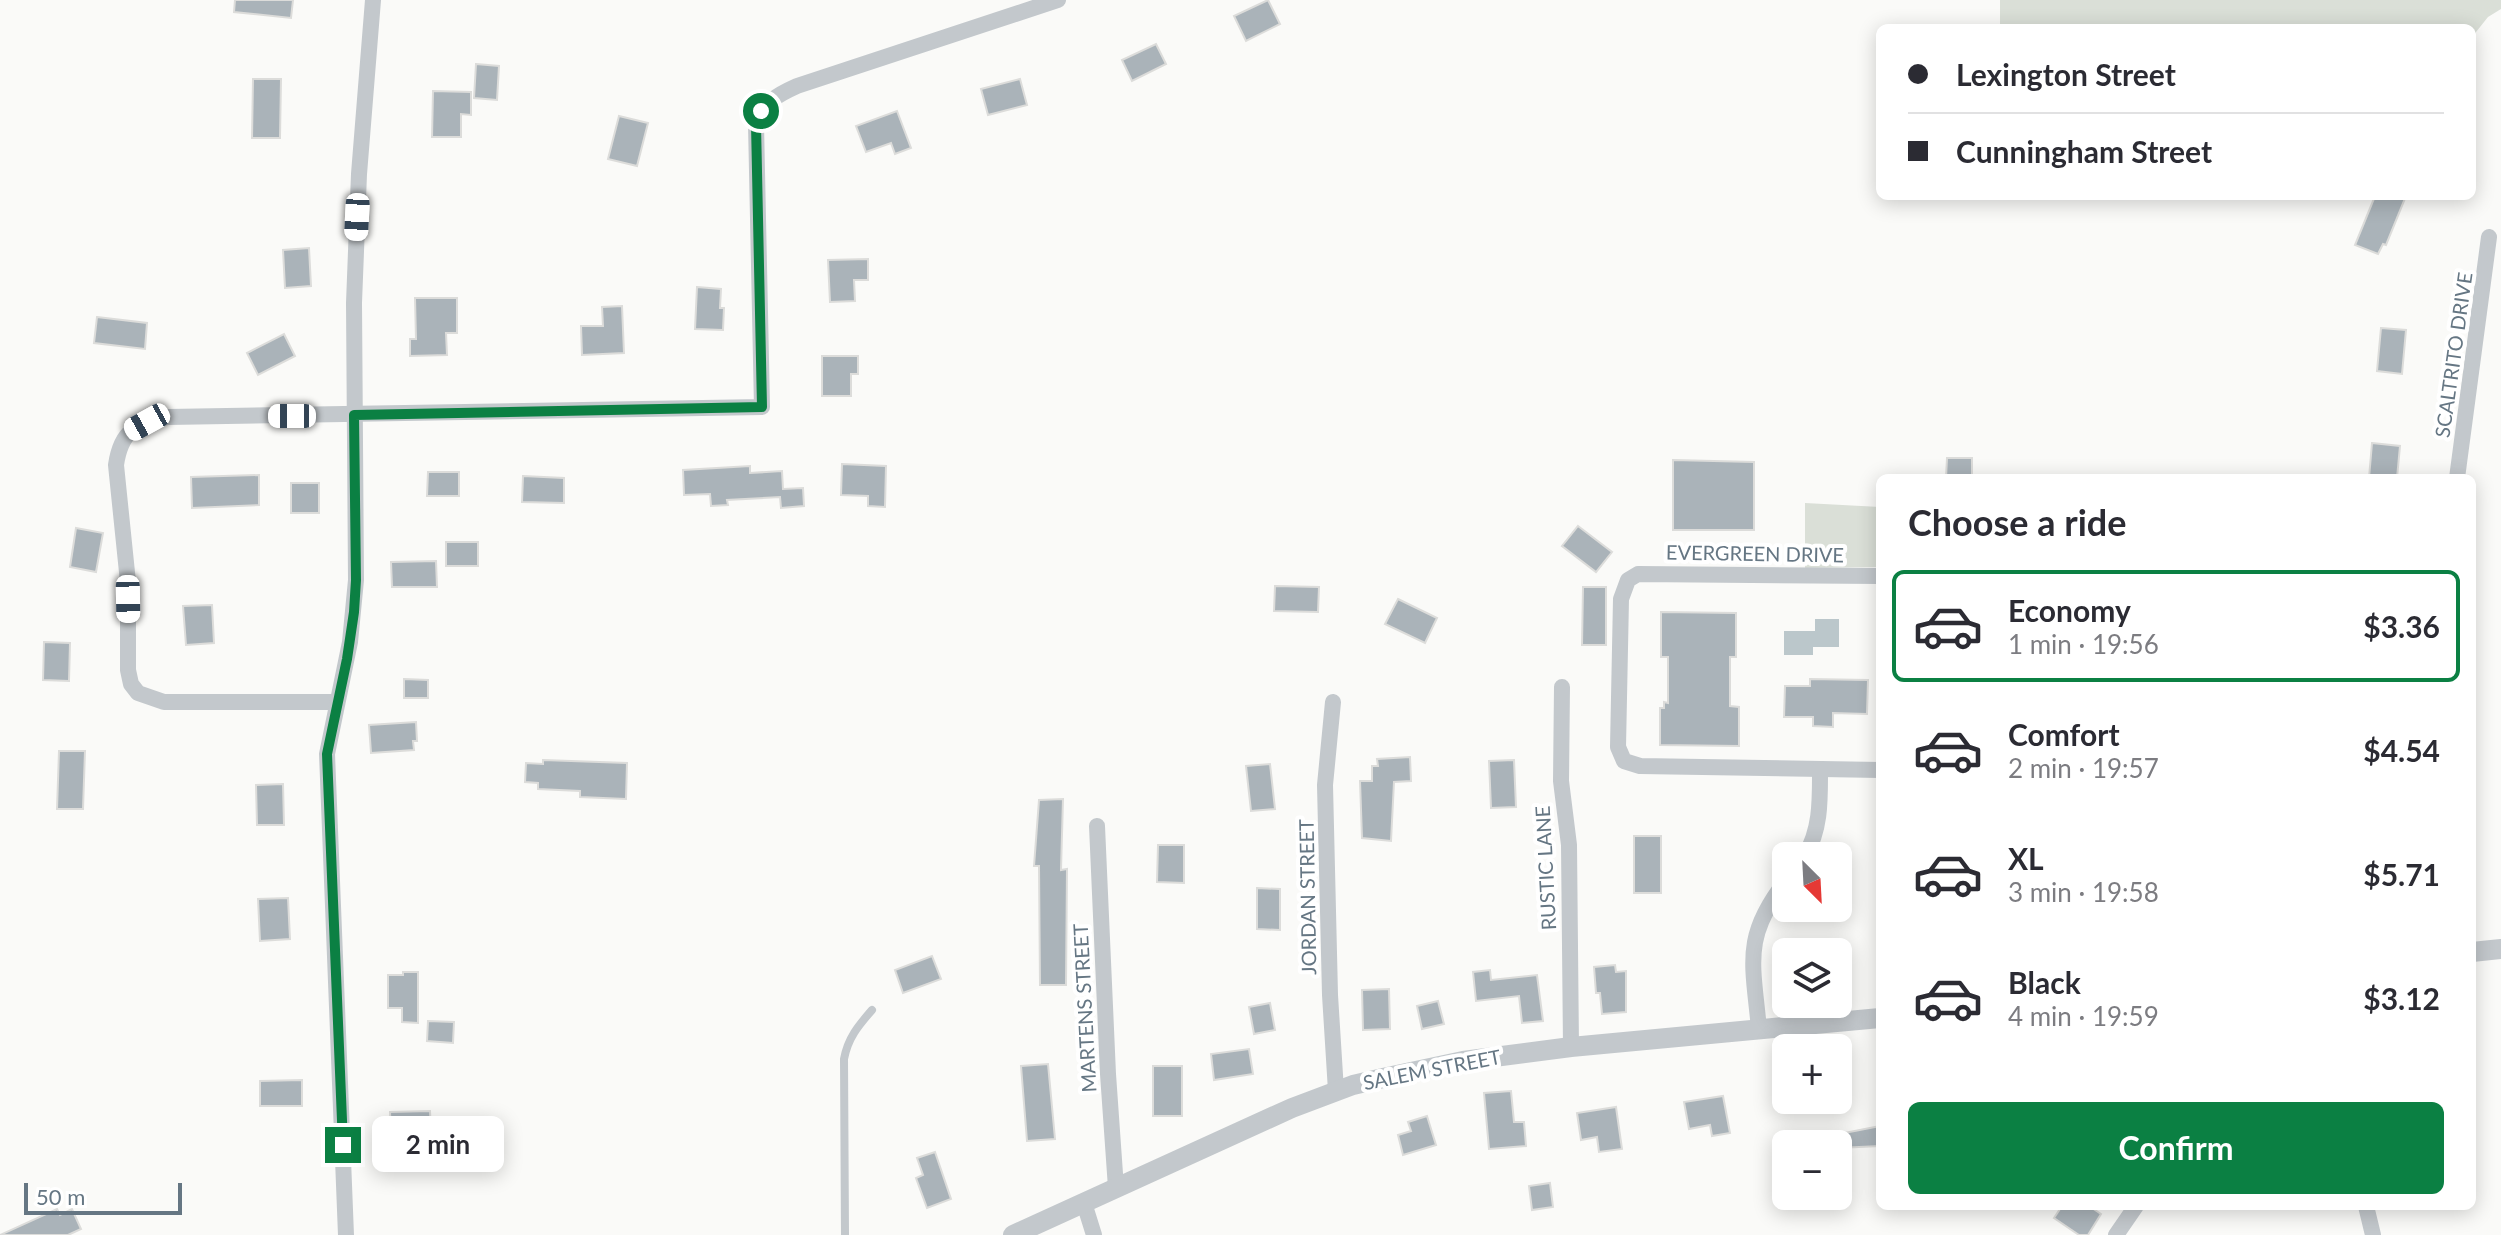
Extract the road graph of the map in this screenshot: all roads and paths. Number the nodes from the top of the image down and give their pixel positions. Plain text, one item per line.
1 (373, 0) edge
2 (1058, 0) edge
3 (2489, 237) dead end
4 (354, 415) junction
5 (2458, 474) edge
6 (1876, 576) edge
7 (1562, 687) dead end
8 (337, 702) junction
9 (1333, 702) dead end
10 (1820, 769) junction
11 (1876, 770) edge
12 (1097, 826) dead end
13 (1813, 842) edge
14 (1772, 900) edge
15 (2501, 949) edge
16 (2476, 952) edge
17 (872, 1010) dead end
18 (1876, 1018) edge
19 (1759, 1029) junction
20 (1571, 1047) junction
21 (1336, 1091) junction
22 (1116, 1188) junction
23 (1084, 1203) junction
24 (2133, 1210) edge
25 (2367, 1210) edge
26 (346, 1235) edge
27 (845, 1235) edge
28 (1013, 1235) edge
29 (1094, 1235) edge
30 (2116, 1235) edge
31 (2373, 1235) edge

1 - 4 street
2 - 4 street
3 - 5 street, SCALTRITO DRIVE
4 - 8 street
4 - 8 street
6 - 10 street, EVERGREEN DRIVE
7 - 20 street, RUSTIC LANE
8 - 26 street
9 - 21 street, JORDAN STREET
10 - 11 street, EVERGREEN DRIVE
10 - 13 street
12 - 22 street, MARTENS STREET
14 - 19 street
15 - 16 street
17 - 27 lane
18 - 19 street, SALEM STREET
19 - 20 street, SALEM STREET
20 - 21 street, SALEM STREET
21 - 22 street, SALEM STREET
22 - 23 street, SALEM STREET
23 - 28 street, SALEM STREET
23 - 29 street
24 - 30 street
25 - 31 street

